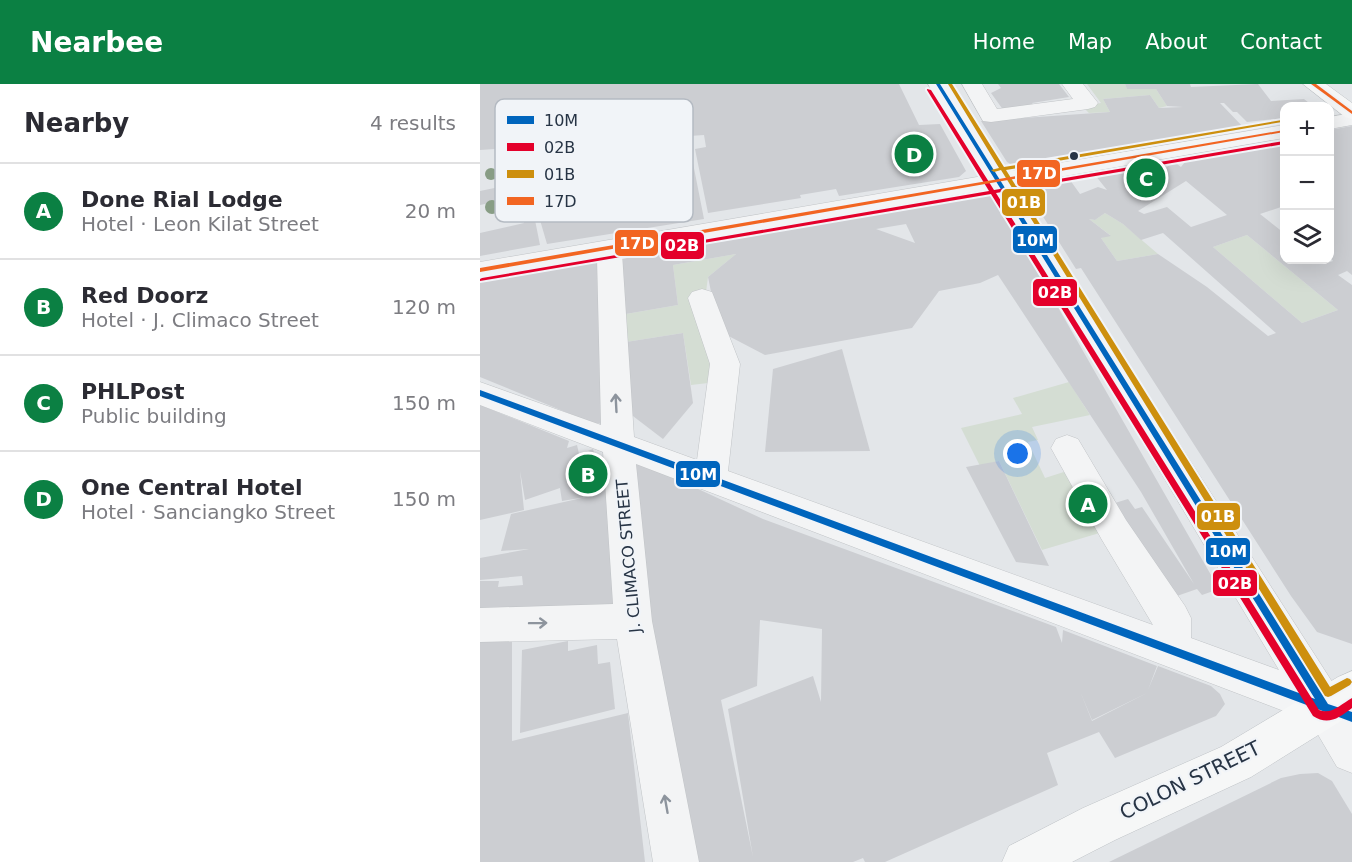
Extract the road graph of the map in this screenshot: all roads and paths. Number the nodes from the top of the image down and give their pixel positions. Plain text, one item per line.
1 (940, 84) edge
2 (972, 84) edge
3 (1072, 84) edge
4 (1312, 84) edge
5 (1341, 84) edge
6 (1352, 92) edge
7 (1352, 113) edge
8 (1352, 119) edge
9 (1334, 122) edge
10 (1280, 132) edge
11 (996, 180) junction
12 (609, 247) junction
13 (480, 270) edge
14 (702, 298) dead end
15 (480, 393) edge
16 (618, 444) junction
17 (1067, 448) dead end
18 (711, 478) junction
19 (633, 621) junction
20 (480, 625) edge
21 (1172, 650) junction
22 (1343, 705) edge
23 (1352, 752) edge
24 (676, 862) edge
25 (1025, 862) edge

1 - 11 street
2 - 3 street
4 - 7 main road
5 - 6 main road
8 - 9 street
10 - 11 street
11 - 12 street
11 - 22 street
12 - 13 street
16 -> 12 street, J. CLIMACO STREET
14 - 18 street
15 - 16 street
16 - 18 street
16 - 19 street, J. CLIMACO STREET
17 - 21 street
18 - 21 street
20 -> 19 street
24 -> 19 street, J. CLIMACO STREET
21 - 22 street
22 - 23 street
22 - 25 main road, COLON STREET

